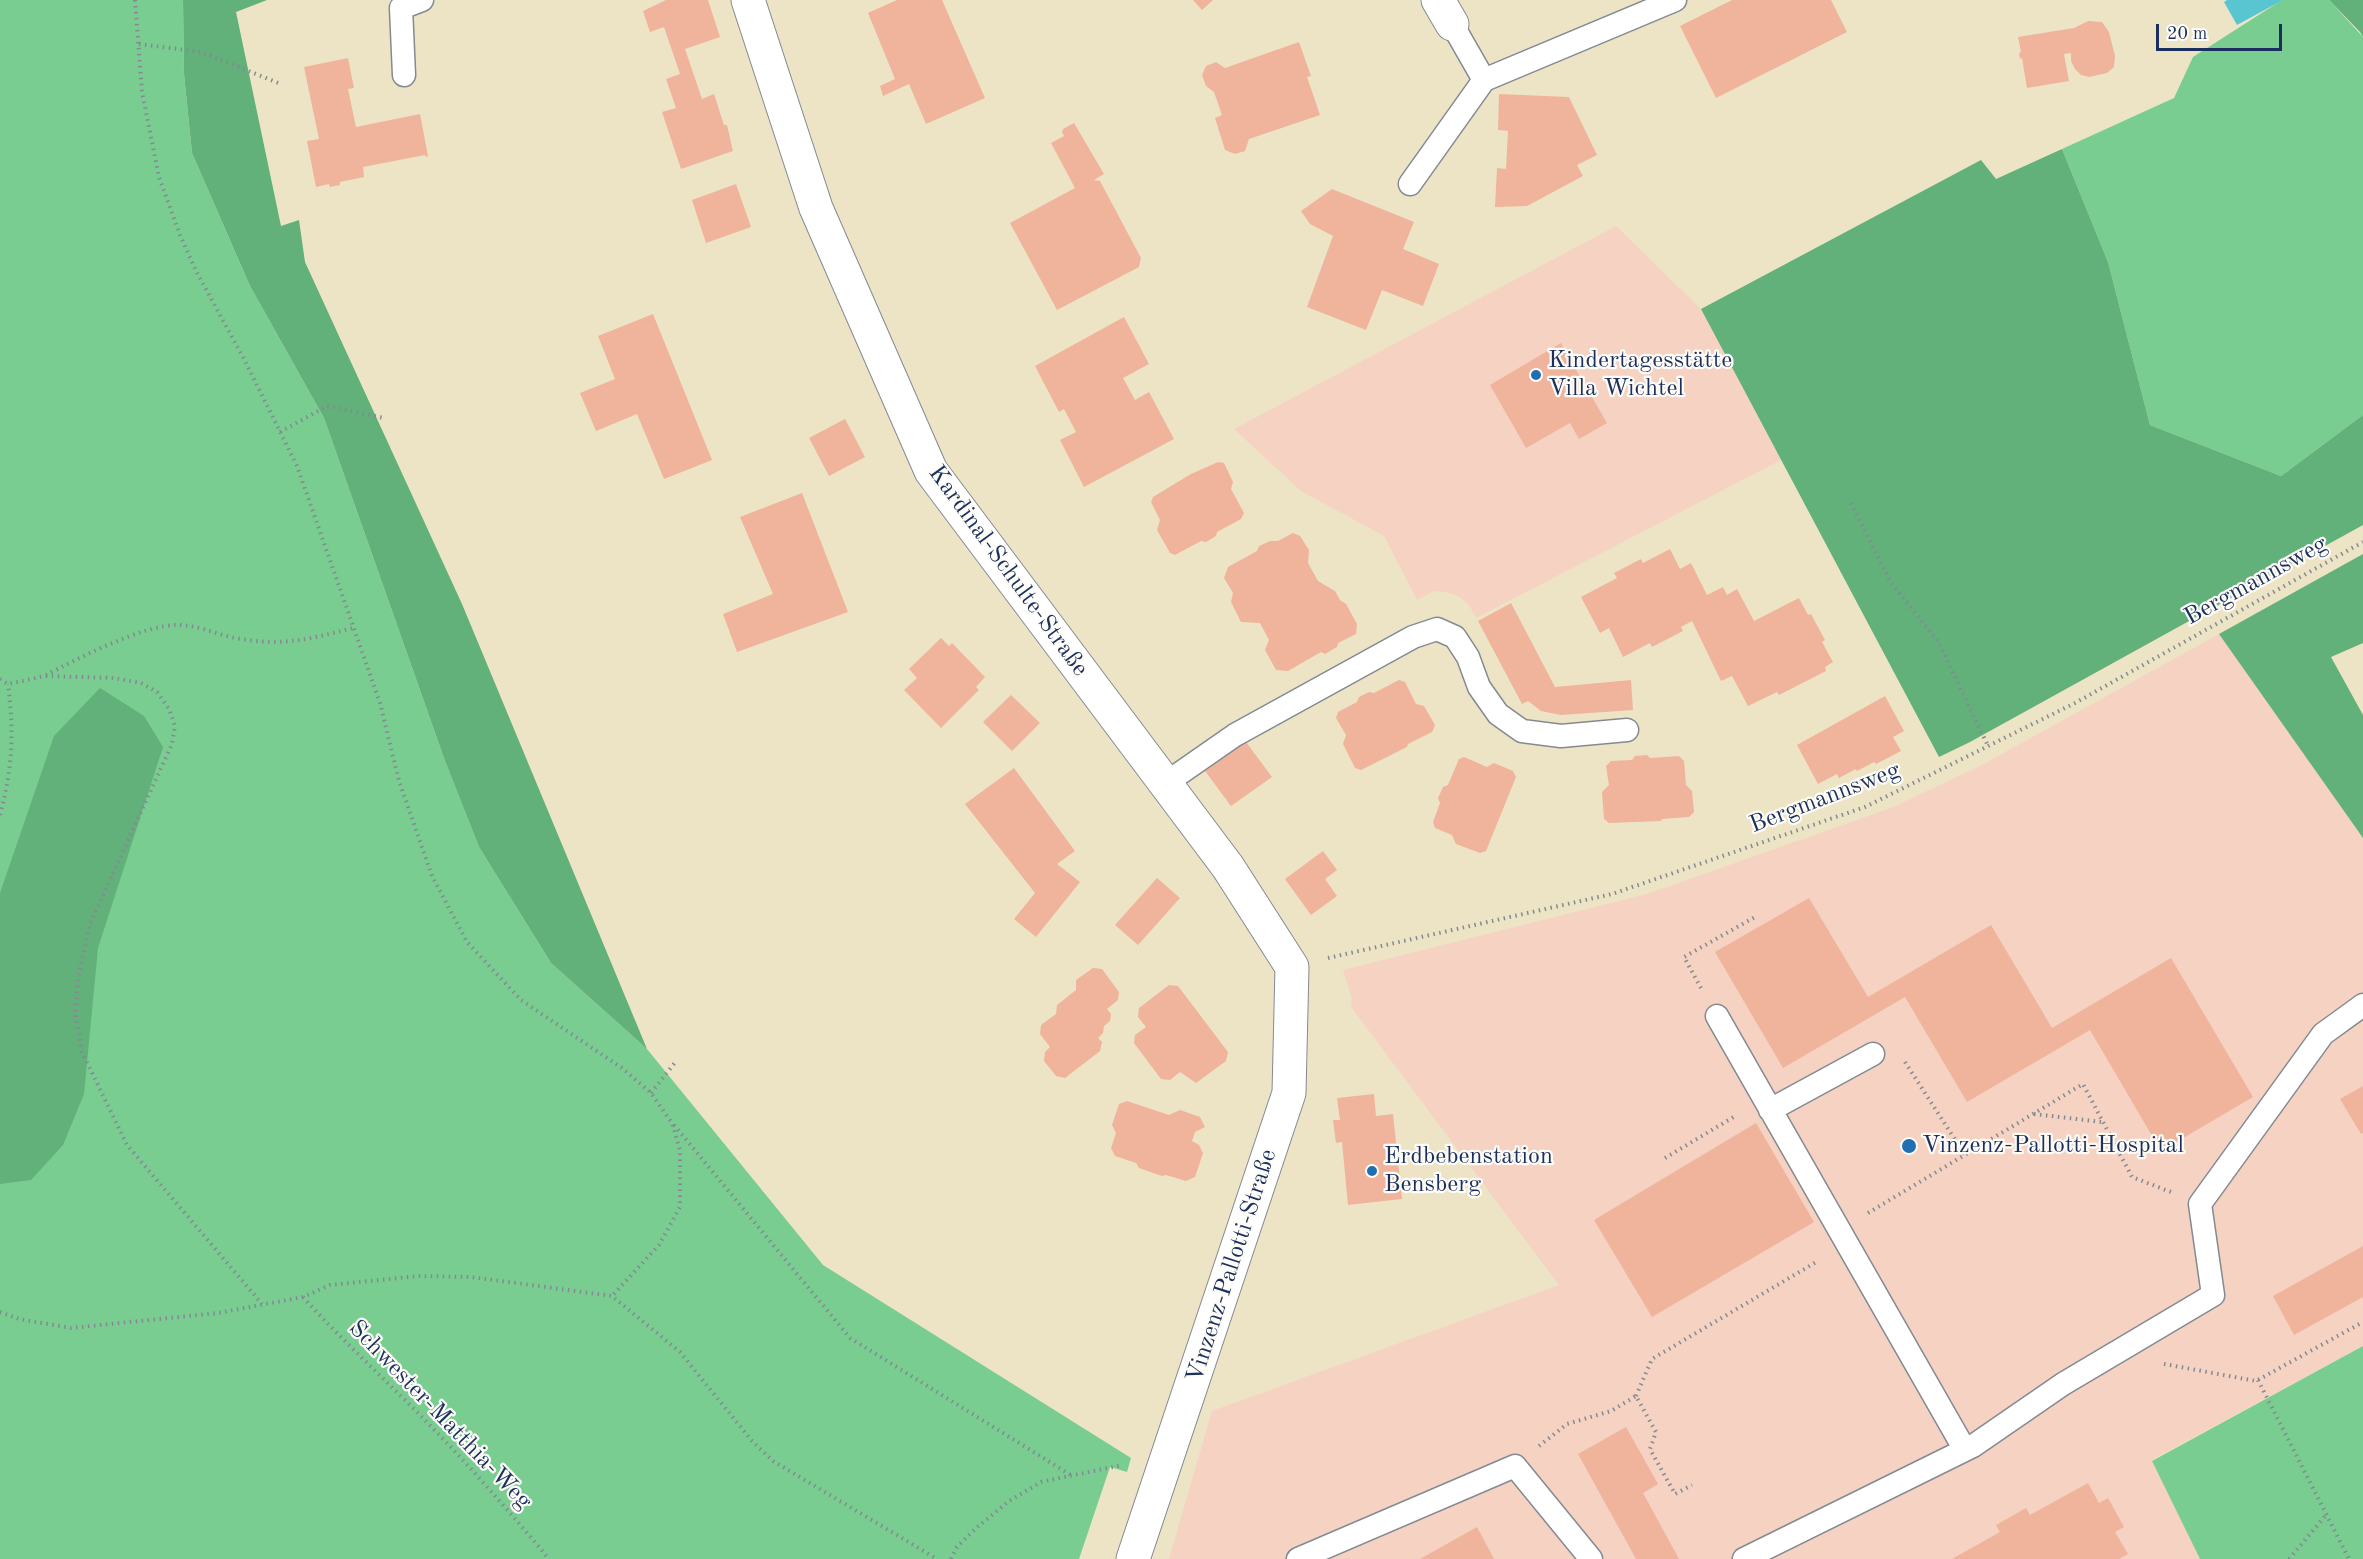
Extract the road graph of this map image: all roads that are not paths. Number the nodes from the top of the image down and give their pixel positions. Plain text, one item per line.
1 (422, 0) edge
2 (748, 0) edge
3 (1675, 0) edge
4 (1445, 12) edge
5 (404, 75) dead end
6 (1484, 80) junction
7 (1410, 184) dead end
8 (1627, 730) dead end
9 (1166, 783) junction
10 (1292, 966) joint
11 (2363, 1005) edge
12 (1717, 1016) road end
13 (1874, 1054) dead end
14 (1767, 1105) junction
15 (1965, 1450) junction
16 (1139, 1558) edge
17 (1298, 1559) edge
18 (1591, 1559) edge
19 (1744, 1559) edge

1 - 5 lane
2 - 9 street, Kardinal-Schulte-Straße
3 - 6 lane
4 - 6 lane
6 - 7 lane
8 - 9 lane
9 - 10 street, Kardinal-Schulte-Straße
10 - 16 street, Vinzenz-Pallotti-Straße
11 - 15 lane
12 - 14 lane
13 - 14 lane
14 - 15 lane
15 - 19 lane
17 - 18 lane

